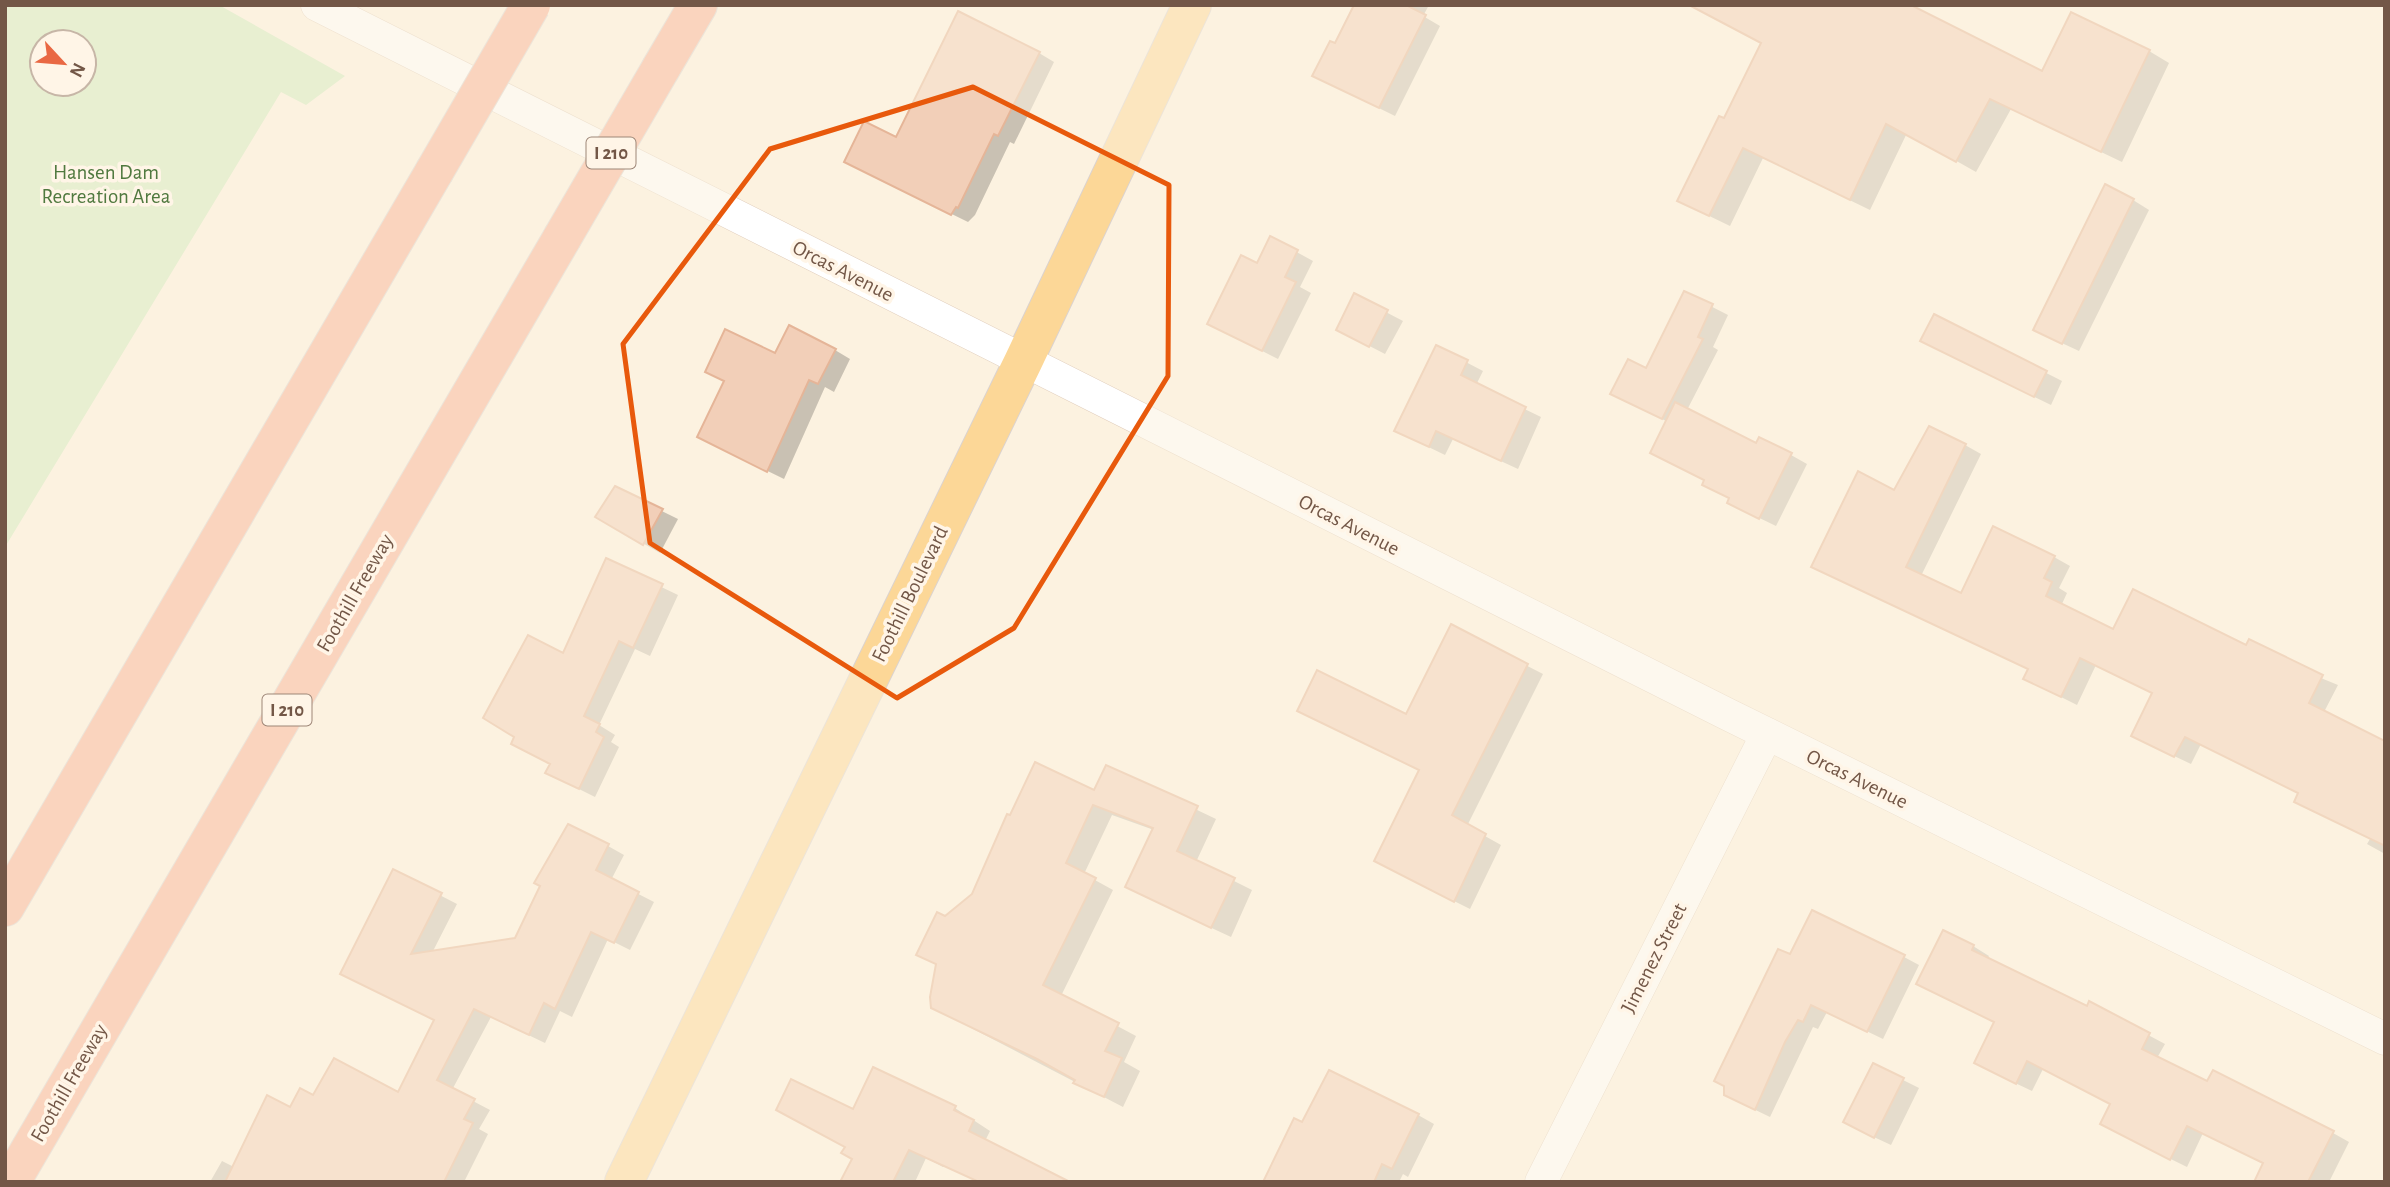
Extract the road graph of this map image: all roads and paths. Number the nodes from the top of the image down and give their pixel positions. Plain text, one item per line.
1 (317, 5) edge
2 (531, 5) edge
3 (698, 5) edge
4 (1192, 5) edge
5 (1023, 362) junction
6 (1767, 734) junction
7 (5, 907) edge
8 (2385, 1039) edge
9 (11, 1182) edge
10 (624, 1182) edge
11 (1541, 1182) edge

1 - 5 street, Orcas Avenue
2 - 7 highway, bridge
3 - 9 highway, Foothill Freeway / I 210, bridge
4 - 5 main road, Foothill Boulevard
5 - 6 street, Orcas Avenue
5 - 10 main road, Foothill Boulevard
6 - 8 street, Orcas Avenue
6 - 11 street, Jimenez Street

